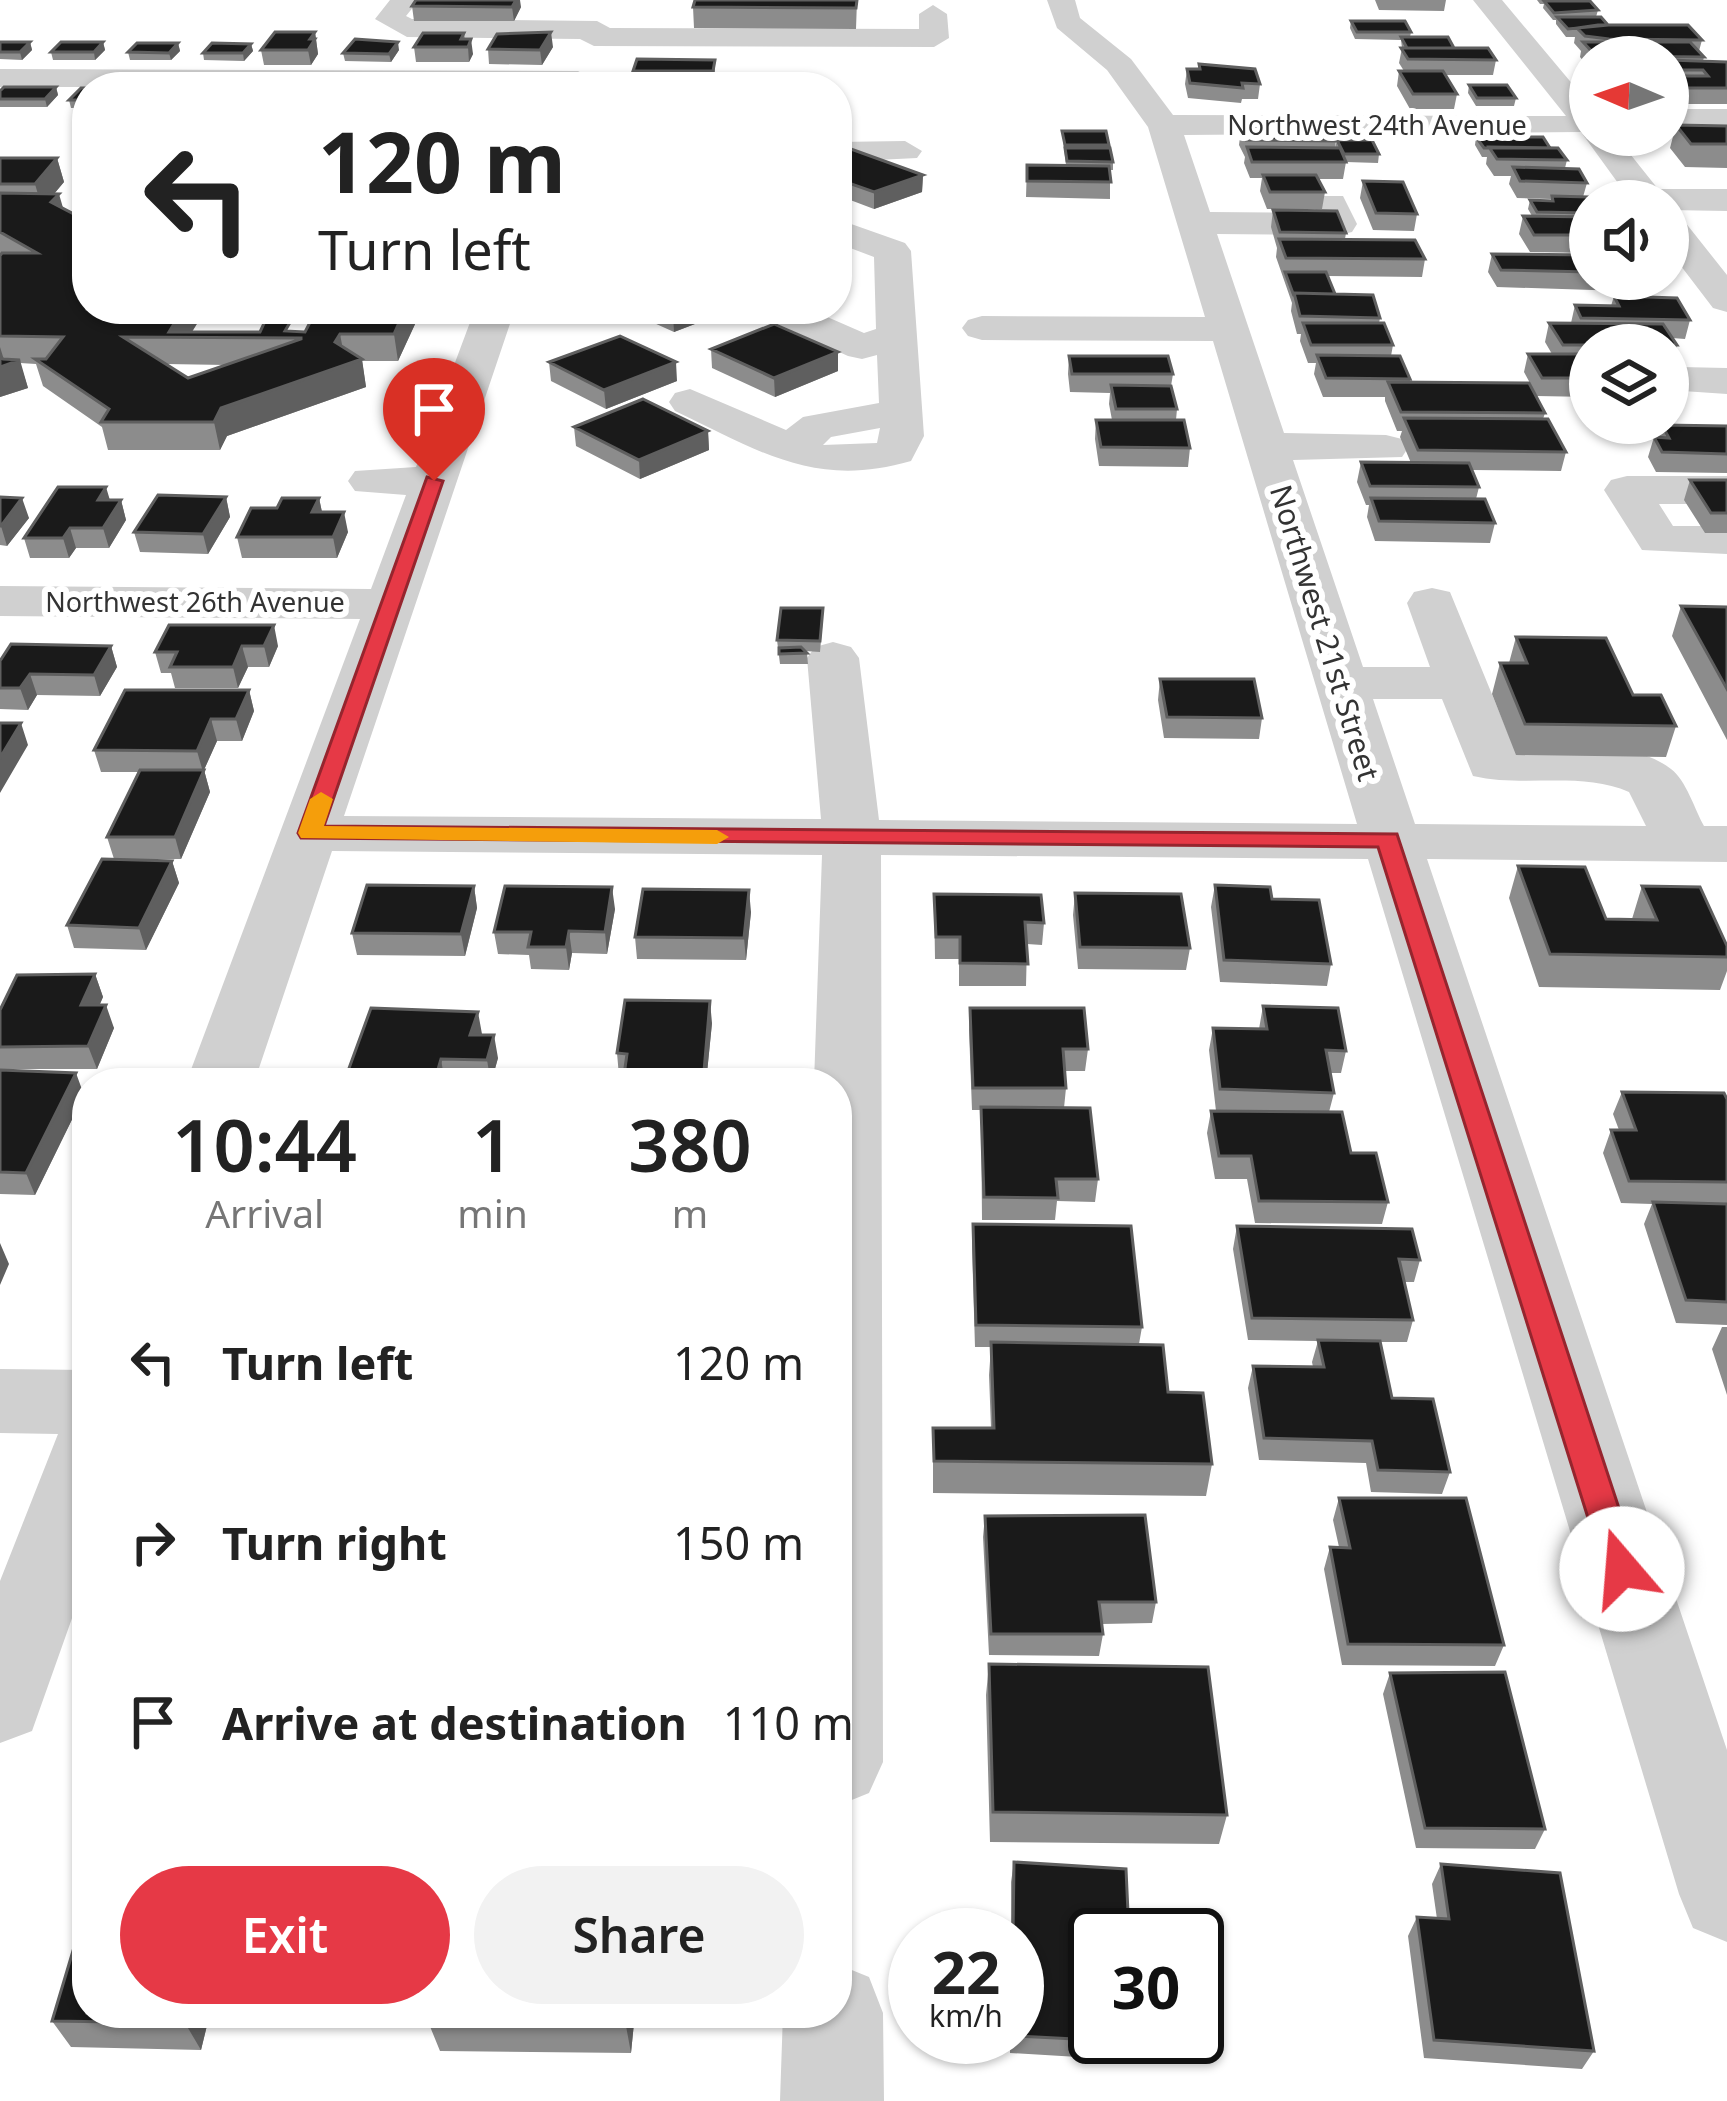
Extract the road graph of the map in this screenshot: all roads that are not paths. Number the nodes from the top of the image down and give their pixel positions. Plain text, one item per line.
1 (405, 0) edge
2 (609, 0) edge
3 (1060, 0) edge
4 (1487, 0) edge
5 (933, 14) dead end
6 (596, 34) junction
7 (581, 72) edge
8 (0, 78) edge
9 (72, 79) edge
10 (1569, 99) edge
11 (1689, 119) edge
12 (1727, 119) edge
13 (1164, 125) junction
14 (1569, 126) edge
15 (905, 151) dead end
16 (852, 152) edge
17 (1614, 156) edge
18 (1633, 180) edge
19 (1689, 200) edge
20 (1727, 200) edge
21 (1331, 203) dead end
22 (1195, 223) junction
23 (1689, 224) edge
24 (1727, 224) edge
25 (852, 236) edge
26 (1689, 251) edge
27 (1727, 300) edge
28 (490, 324) edge
29 (810, 324) edge
30 (982, 328) dead end
31 (1229, 329) junction
32 (896, 336) junction
33 (1689, 380) edge
34 (1727, 381) edge
35 (690, 401) dead end
36 (1262, 434) junction
37 (1381, 436) dead end
38 (371, 481) dead end
39 (434, 481) junction
40 (1727, 490) edge
41 (1727, 541) edge
42 (0, 601) edge
43 (1432, 603) dead end
44 (389, 604) junction
45 (833, 658) dead end
46 (1339, 683) junction
47 (1462, 683) junction
48 (310, 833) junction
49 (852, 838) junction
50 (1388, 839) junction
51 (1705, 844) edge
52 (225, 1068) edge
53 (848, 1068) edge
54 (0, 1400) edge
55 (72, 1402) edge
56 (72, 1498) edge
57 (0, 1702) edge
58 (1727, 1894) edge
59 (833, 2028) edge
60 (832, 2101) edge

1 - 6 street
2 - 6 street
3 - 13 street
4 - 10 street
5 - 6 street
6 - 7 street
8 - 9 street
11 - 12 street
13 - 14 street, Northwest 24th Avenue
13 - 22 street, Northwest 21st Street
15 - 16 street
17 - 18 street
19 - 20 street
21 - 22 street
22 - 31 street, Northwest 21st Street
23 - 24 street
25 - 32 street
26 - 27 street
28 - 39 street
29 - 32 street
30 - 31 street
31 - 36 street, Northwest 21st Street
32 - 35 street
33 - 34 street
36 - 37 street
36 - 46 street, Northwest 21st Street
38 - 39 street
39 - 44 street
40 - 41 street
42 - 44 street, Northwest 26th Avenue
43 - 47 street
44 - 48 street
45 - 49 street
46 - 47 street
46 - 50 street, Northwest 21st Street
47 - 51 street
48 - 49 street
48 - 52 street
49 - 50 street
49 - 53 street
50 - 51 street
50 - 58 street, Northwest 21st Street
54 - 55 street
56 - 57 street
59 - 60 street

